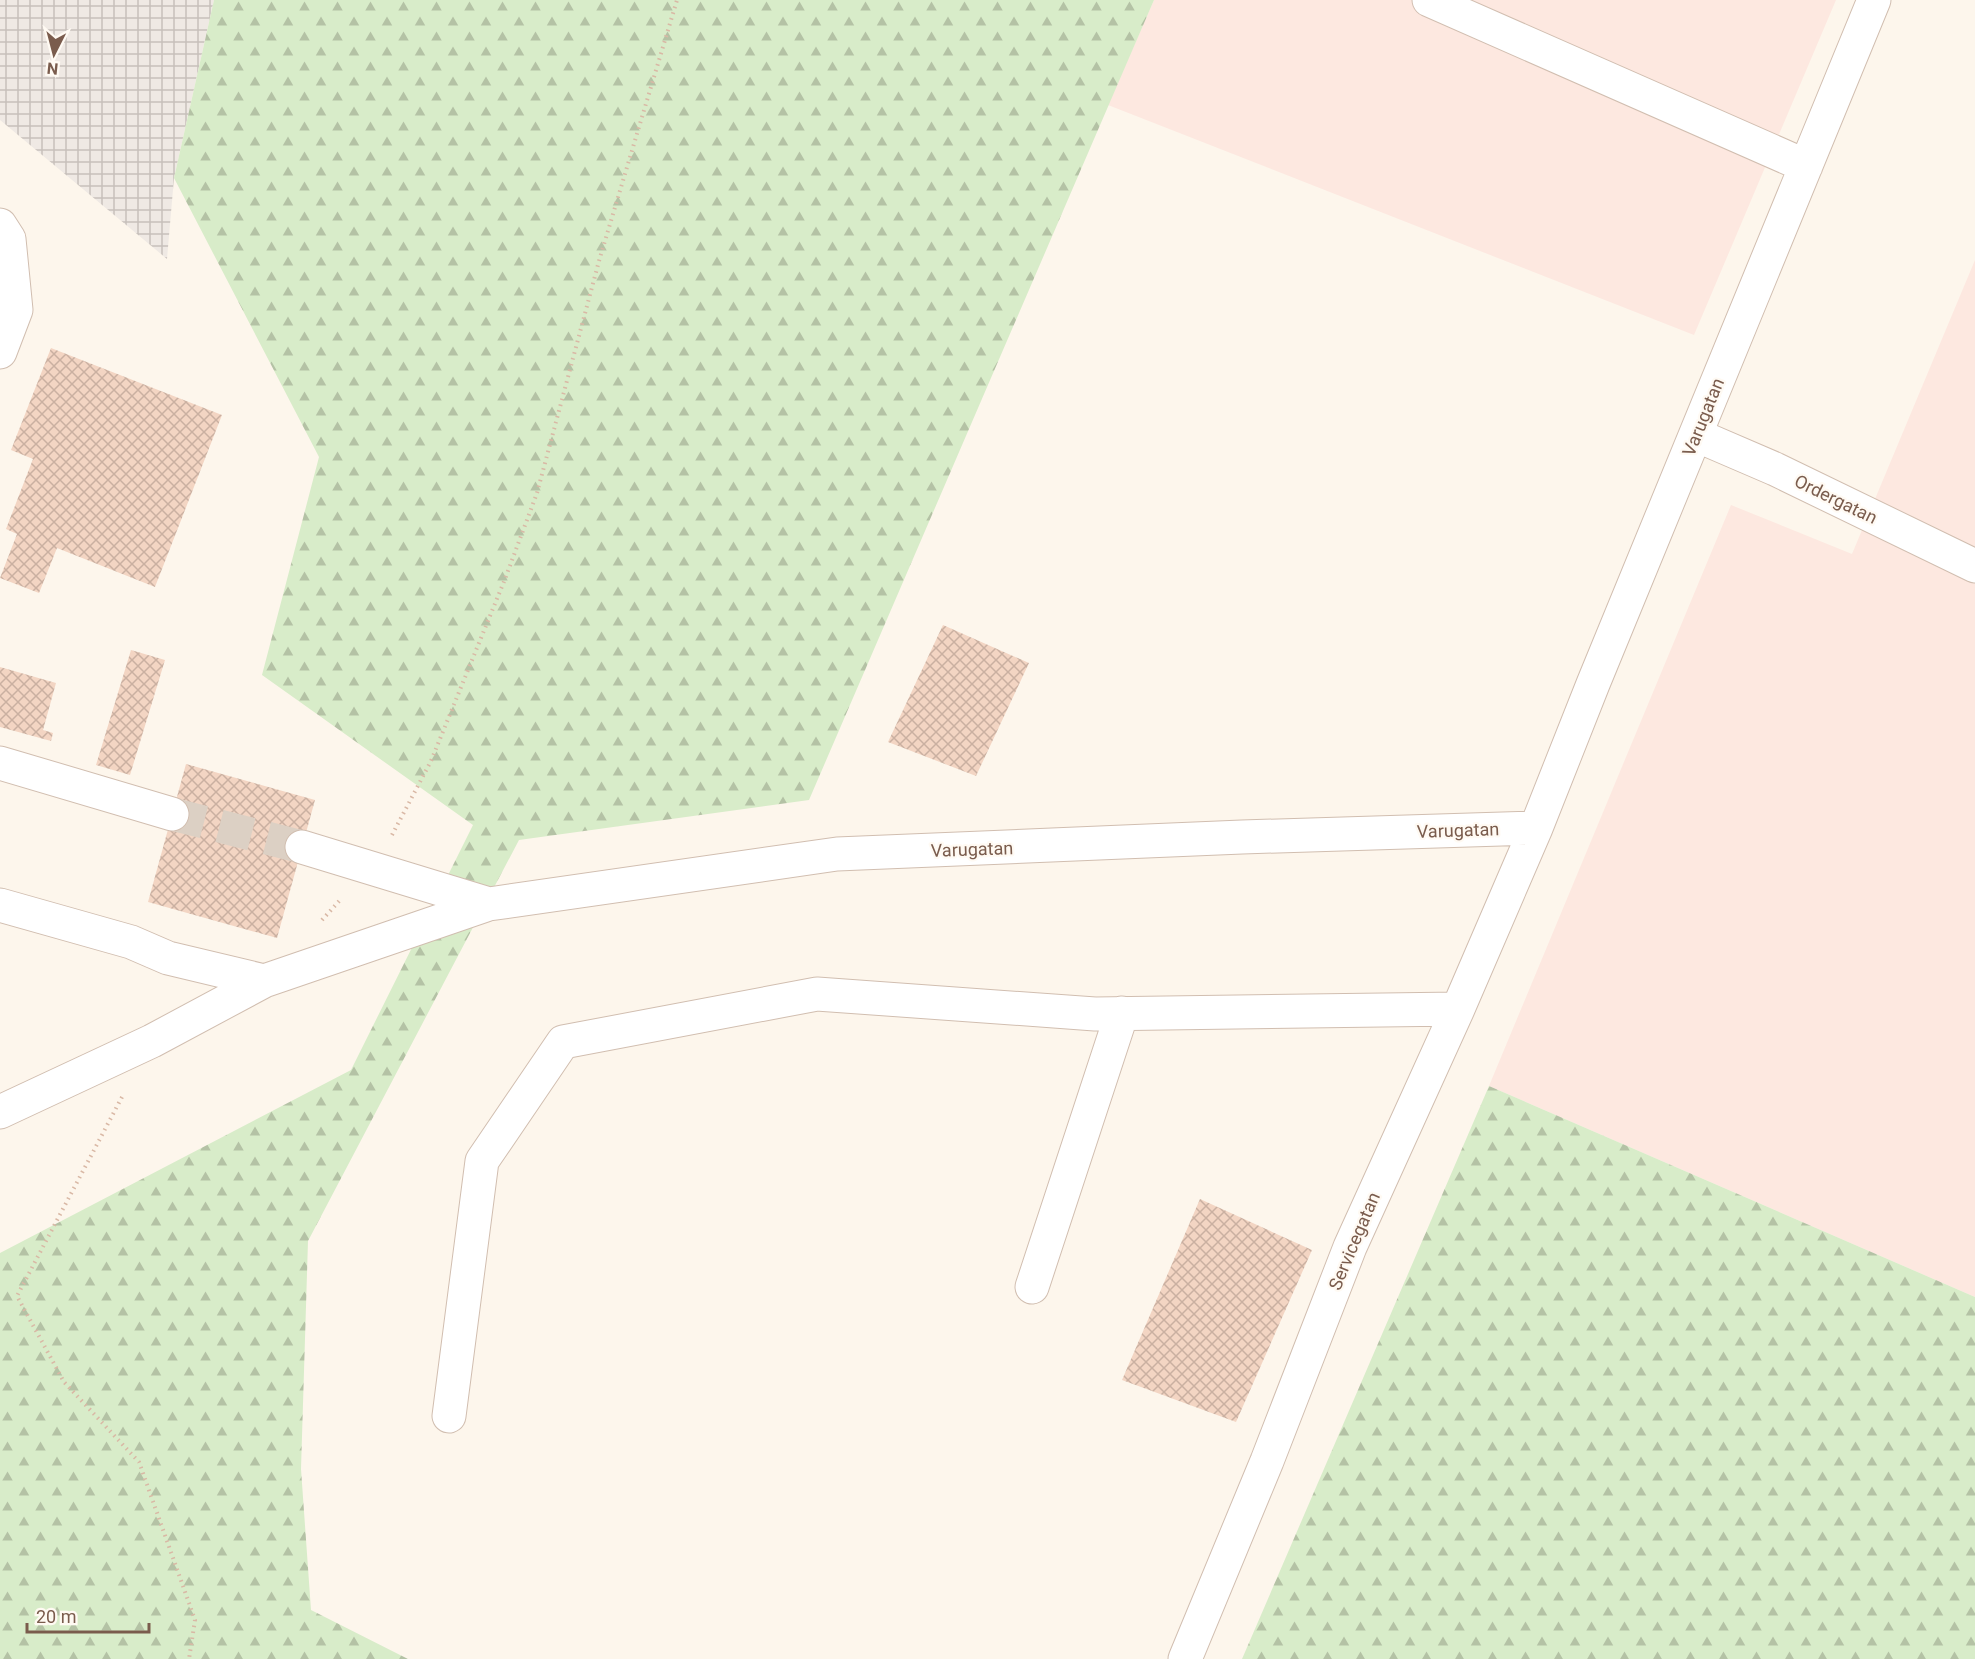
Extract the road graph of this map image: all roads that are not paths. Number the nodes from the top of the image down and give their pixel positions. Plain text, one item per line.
1 (1429, 0) edge
2 (1874, 0) edge
3 (1806, 166) junction
4 (0, 225) edge
5 (0, 352) edge
6 (1696, 435) junction
7 (1975, 566) edge
8 (0, 763) edge
9 (172, 814) tunnel mouth
10 (1536, 828) junction
11 (302, 847) tunnel mouth
12 (489, 904) junction
13 (0, 905) edge
14 (264, 981) junction
15 (1458, 1009) junction
16 (1122, 1013) junction
17 (0, 1112) edge
18 (1032, 1287) dead end
19 (449, 1416) dead end
20 (1185, 1659) edge

1 - 3 street
2 - 3 street, Varugatan
3 - 6 street, Varugatan
4 - 5 street
6 - 7 street, Ordergatan
6 - 10 street, Varugatan
8 - 9 street
10 - 12 street, Varugatan
10 - 15 street, Servicegatan
11 - 12 street
12 - 14 street
13 - 14 street
14 - 17 street
15 - 16 street
15 - 20 street, Servicegatan
16 - 18 street
16 - 19 street

